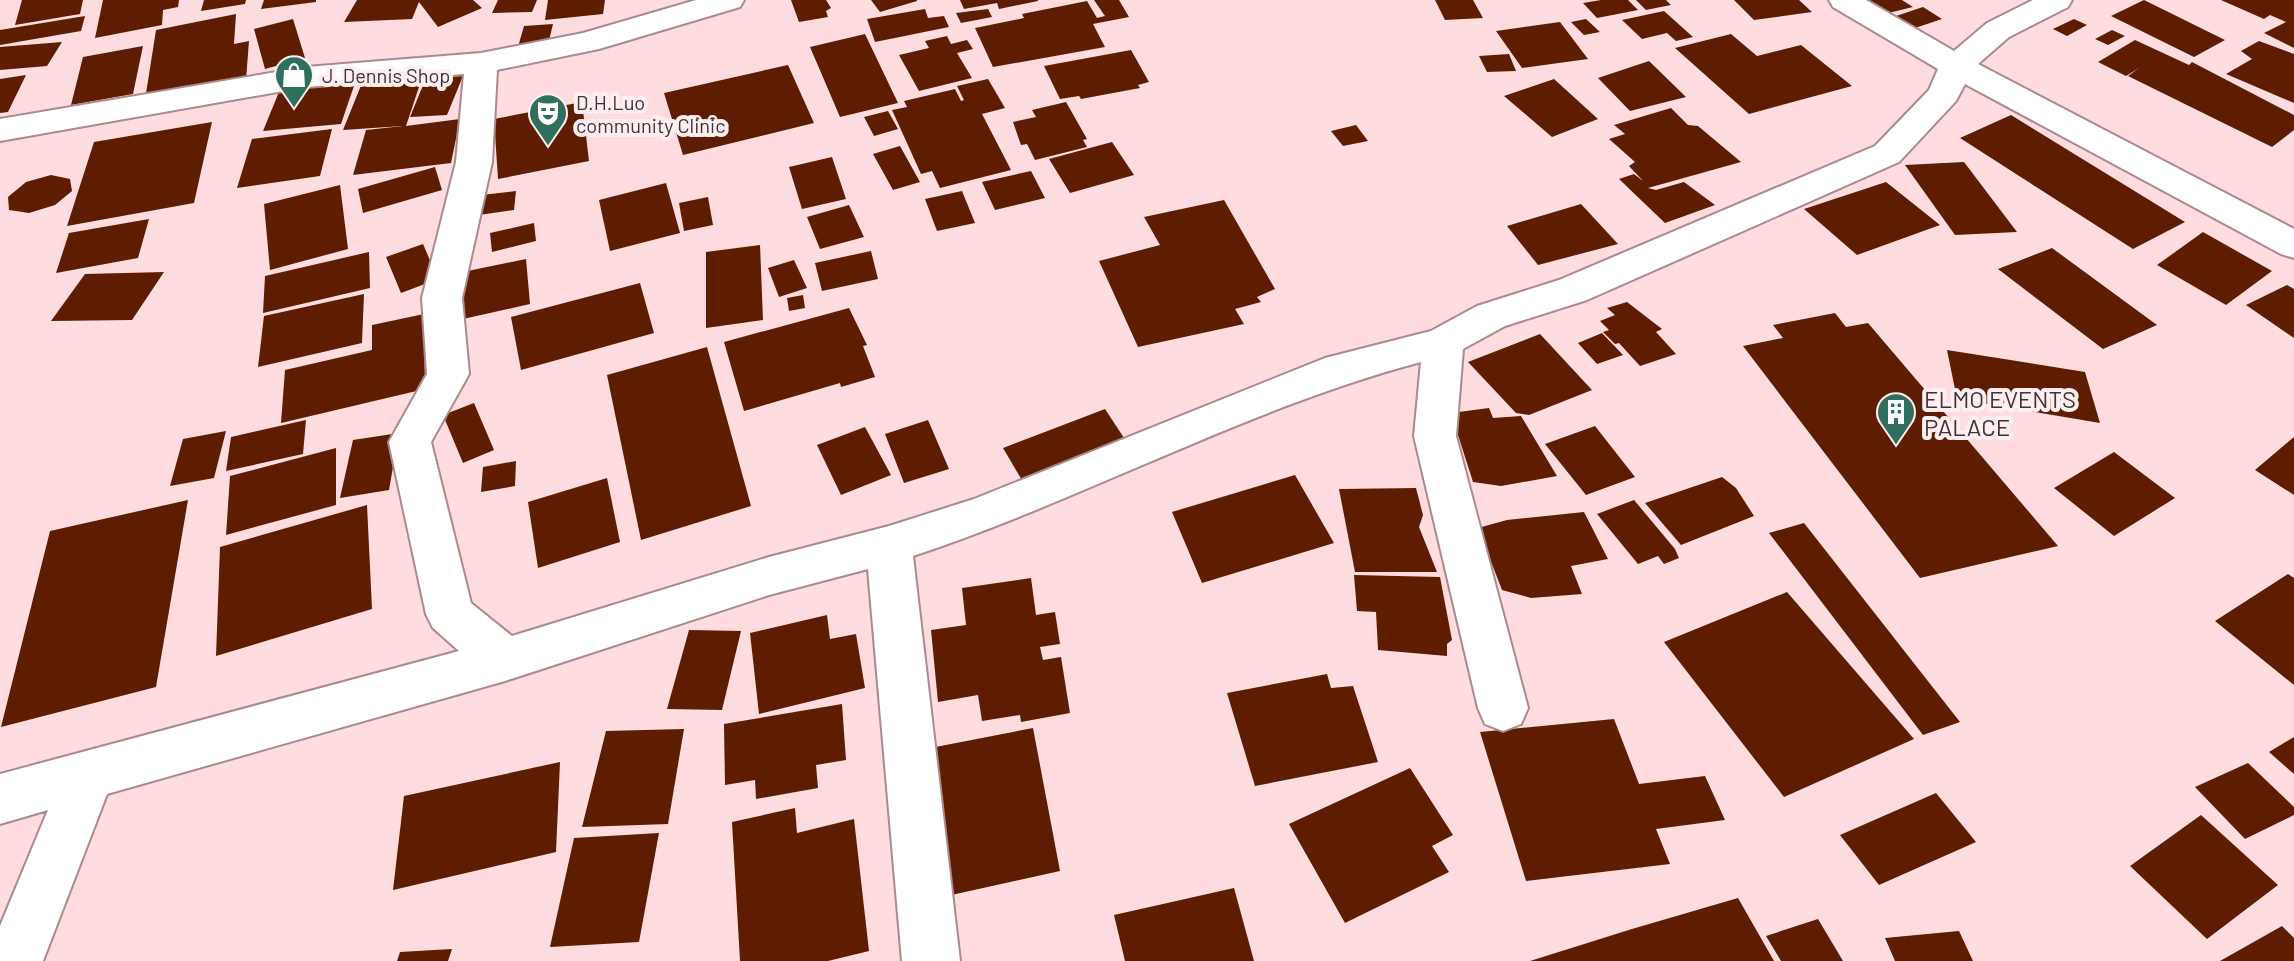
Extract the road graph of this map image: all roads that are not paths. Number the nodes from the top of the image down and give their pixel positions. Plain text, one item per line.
1 (729, 0) edge
2 (1844, 0) edge
3 (2057, 0) edge
4 (481, 63) junction
5 (1956, 66) junction
6 (0, 130) edge
7 (2294, 245) edge
8 (1443, 342) junction
9 (889, 545) junction
10 (505, 660) junction
11 (1503, 708) dead end
12 (87, 778) junction
13 (0, 799) edge
14 (14, 961) edge
15 (931, 961) edge

1 - 4 street
2 - 5 street
3 - 5 street
4 - 6 street
4 - 10 street
5 - 7 street
5 - 8 street
8 - 9 street
8 - 11 street
9 - 10 street
9 - 15 street
10 - 12 street
12 - 13 street
12 - 14 street

